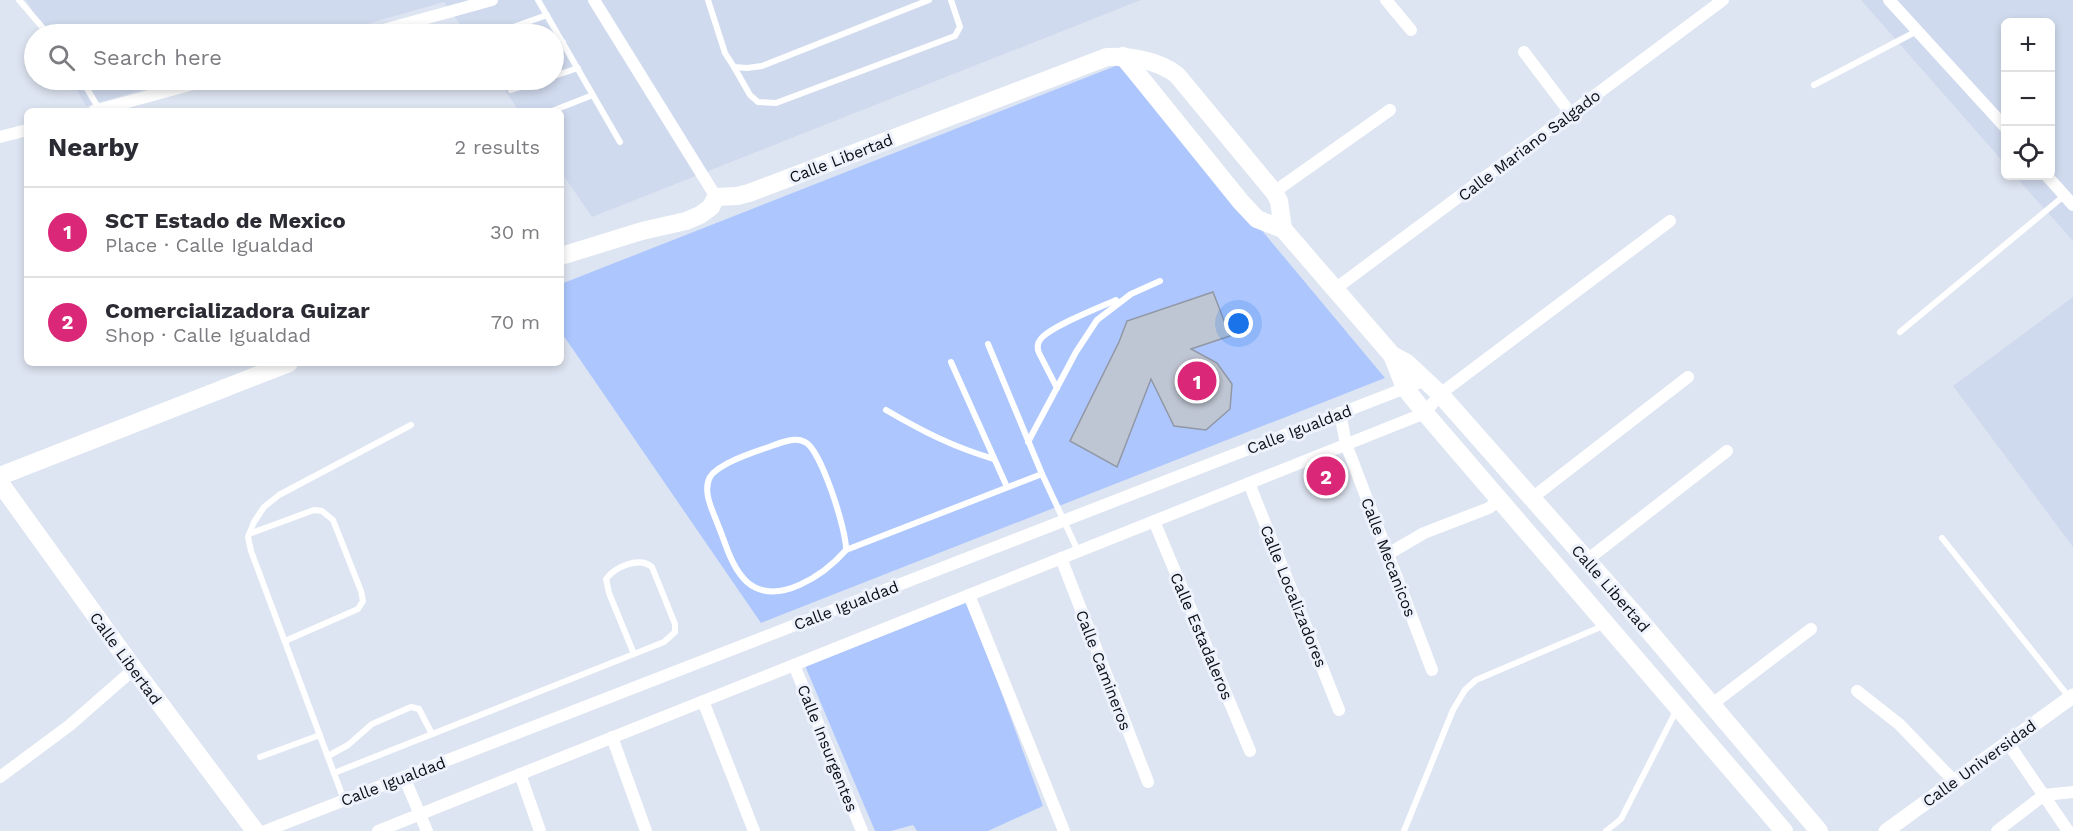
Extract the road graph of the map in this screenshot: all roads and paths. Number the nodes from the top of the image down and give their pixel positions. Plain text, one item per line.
1 (19, 0) edge
2 (492, 0) edge
3 (538, 0) edge
4 (594, 0) edge
5 (708, 0) edge
6 (929, 0) edge
7 (951, 0) edge
8 (1386, 0) edge
9 (1723, 0) edge
10 (1889, 0) edge
11 (547, 15) junction
12 (39, 24) edge
13 (405, 24) edge
14 (522, 24) edge
15 (552, 24) edge
16 (1411, 30) dead end
17 (1918, 31) junction
18 (564, 44) edge
19 (1524, 52) dead end
20 (1124, 56) junction
21 (734, 67) junction
22 (578, 68) junction
23 (564, 73) edge
24 (1814, 86) dead end
25 (87, 90) edge
26 (171, 90) edge
27 (592, 95) junction
28 (96, 108) edge
29 (104, 108) edge
30 (560, 108) edge
31 (1390, 110) dead end
32 (1571, 114) junction
33 (2004, 126) edge
34 (24, 131) edge
35 (0, 137) edge
36 (620, 142) dead end
37 (2051, 180) edge
38 (1274, 192) junction
39 (716, 197) junction
40 (2069, 200) edge
41 (1670, 220) dead end
42 (1283, 230) junction
43 (564, 255) edge
44 (1160, 281) dead end
45 (1335, 290) junction
46 (1131, 294) junction
47 (1900, 332) dead end
48 (988, 344) dead end
49 (1392, 355) junction
50 (951, 362) dead end
51 (280, 366) edge
52 (1688, 377) dead end
53 (1426, 380) junction
54 (1057, 388) junction
55 (1406, 388) junction
56 (1440, 393) junction
57 (886, 410) dead end
58 (1340, 413) junction
59 (1425, 413) junction
60 (411, 425) dead end
61 (1028, 442) junction
62 (1346, 444) junction
63 (1727, 451) dead end
64 (994, 459) junction
65 (1042, 474) junction
66 (0, 476) edge
67 (0, 483) edge
68 (1249, 483) junction
69 (1007, 487) junction
70 (1501, 498) junction
71 (1532, 498) junction
72 (1064, 521) junction
73 (1154, 521) junction
74 (249, 534) junction
75 (1942, 538) dead end
76 (846, 550) junction
77 (1078, 551) junction
78 (1388, 554) junction
79 (1061, 558) junction
80 (1587, 560) junction
81 (969, 595) junction
82 (1606, 624) junction
83 (1811, 629) dead end
84 (285, 641) junction
85 (634, 654) junction
86 (794, 665) junction
87 (134, 669) junction
88 (1432, 670) dead end
89 (1857, 691) dead end
90 (2072, 697) edge
91 (703, 701) junction
92 (1711, 705) junction
93 (1678, 708) junction
94 (1339, 710) dead end
95 (432, 734) junction
96 (320, 735) junction
97 (612, 737) junction
98 (2008, 743) junction
99 (1250, 752) dead end
100 (328, 756) junction
101 (260, 757) dead end
102 (334, 773) junction
103 (520, 774) junction
104 (0, 777) edge
105 (404, 777) junction
106 (1148, 782) dead end
107 (1955, 782) junction
108 (2073, 792) edge
109 (2044, 795) junction
110 (344, 800) junction
111 (420, 814) junction
112 (255, 831) edge
113 (265, 831) edge
114 (378, 831) edge
115 (427, 831) edge
116 (540, 831) edge
117 (646, 831) edge
118 (754, 831) edge
119 (862, 831) edge
120 (1064, 831) edge
121 (1404, 831) edge
122 (1606, 831) edge
123 (1784, 831) edge
124 (1819, 831) edge
125 (1886, 831) edge
126 (1997, 831) edge
127 (2068, 831) edge

1 - 12 lane
2 - 13 street
3 - 11 lane
4 - 39 street
5 - 21 lane
6 - 21 lane
7 - 21 lane
8 - 16 street
9 - 32 street, Calle Mariano Salgado
10 - 17 street
11 - 14 lane
11 - 15 lane
17 - 24 lane
17 - 33 street
18 - 22 lane
19 - 32 street
20 - 38 main road, Calle Libertad
20 - 39 main road, Calle Libertad
20 - 42 main road, Calle Libertad
22 - 23 lane
22 - 27 lane
25 - 28 lane
26 - 29 street
27 - 30 lane
27 - 36 lane
31 - 38 street
32 - 45 street, Calle Mariano Salgado
34 - 35 street
37 - 40 street
38 - 42 main road, Calle Libertad
39 - 43 main road
40 - 47 lane
41 - 56 street
42 - 45 main road, Calle Libertad
44 - 46 lane
45 - 49 main road, Calle Libertad
46 - 54 lane
46 - 54 lane
48 - 61 lane
49 - 53 main road, Calle Libertad
49 - 55 main road, Calle Libertad
50 - 64 lane
51 - 66 main road
52 - 71 street
53 - 55 street, Calle Igualdad
53 - 56 main road, Calle Libertad
54 - 61 lane
55 - 58 street, Calle Igualdad
55 - 59 main road, Calle Libertad
56 - 59 street
56 - 71 main road, Calle Libertad
57 - 64 lane
58 - 62 street, Calle Mecanicos
58 - 72 street, Calle Igualdad
59 - 62 street, Calle Igualdad
59 - 70 main road, Calle Libertad
60 - 74 lane
61 - 65 lane
62 - 68 street, Calle Igualdad
62 - 78 street, Calle Mecanicos
63 - 80 street
64 - 69 lane
65 - 69 lane
65 - 72 lane
67 - 87 main road, Calle Libertad
68 - 73 street, Calle Igualdad
68 - 94 street, Calle Localizadores
69 - 76 lane
70 - 78 street
70 - 82 main road, Calle Libertad
71 - 80 main road, Calle Libertad
72 - 77 lane
72 - 105 street, Calle Igualdad
73 - 77 street, Calle Igualdad
73 - 99 street, Calle Estadaleros
74 - 84 lane
74 - 84 lane
75 - 90 lane
76 - 76 lane
77 - 79 street, Calle Igualdad
78 - 88 street, Calle Mecanicos
79 - 81 street, Calle Igualdad
79 - 106 street, Calle Camineros
80 - 92 main road, Calle Libertad
81 - 86 street, Calle Igualdad
81 - 120 street
82 - 93 main road, Calle Libertad
82 - 121 lane
83 - 92 street
84 - 96 lane
85 - 85 lane
85 - 95 lane
86 - 91 street, Calle Igualdad
86 - 119 street, Calle Insurgentes
87 - 104 street
87 - 112 main road, Calle Libertad
89 - 107 street
90 - 98 street, Calle Universidad
91 - 97 street, Calle Igualdad
91 - 118 street
92 - 124 main road, Calle Libertad
93 - 122 lane
93 - 123 main road, Calle Libertad
95 - 100 lane
95 - 102 lane
96 - 100 lane
96 - 101 lane
97 - 103 street, Calle Igualdad
97 - 117 street
98 - 107 street, Calle Universidad
98 - 109 street
100 - 102 lane
102 - 110 lane
103 - 111 street, Calle Igualdad
103 - 116 street
105 - 110 street, Calle Igualdad
105 - 111 street
107 - 125 street, Calle Universidad
108 - 109 street
109 - 126 street
109 - 127 street
110 - 113 street, Calle Igualdad
111 - 114 street, Calle Igualdad
111 - 115 street

